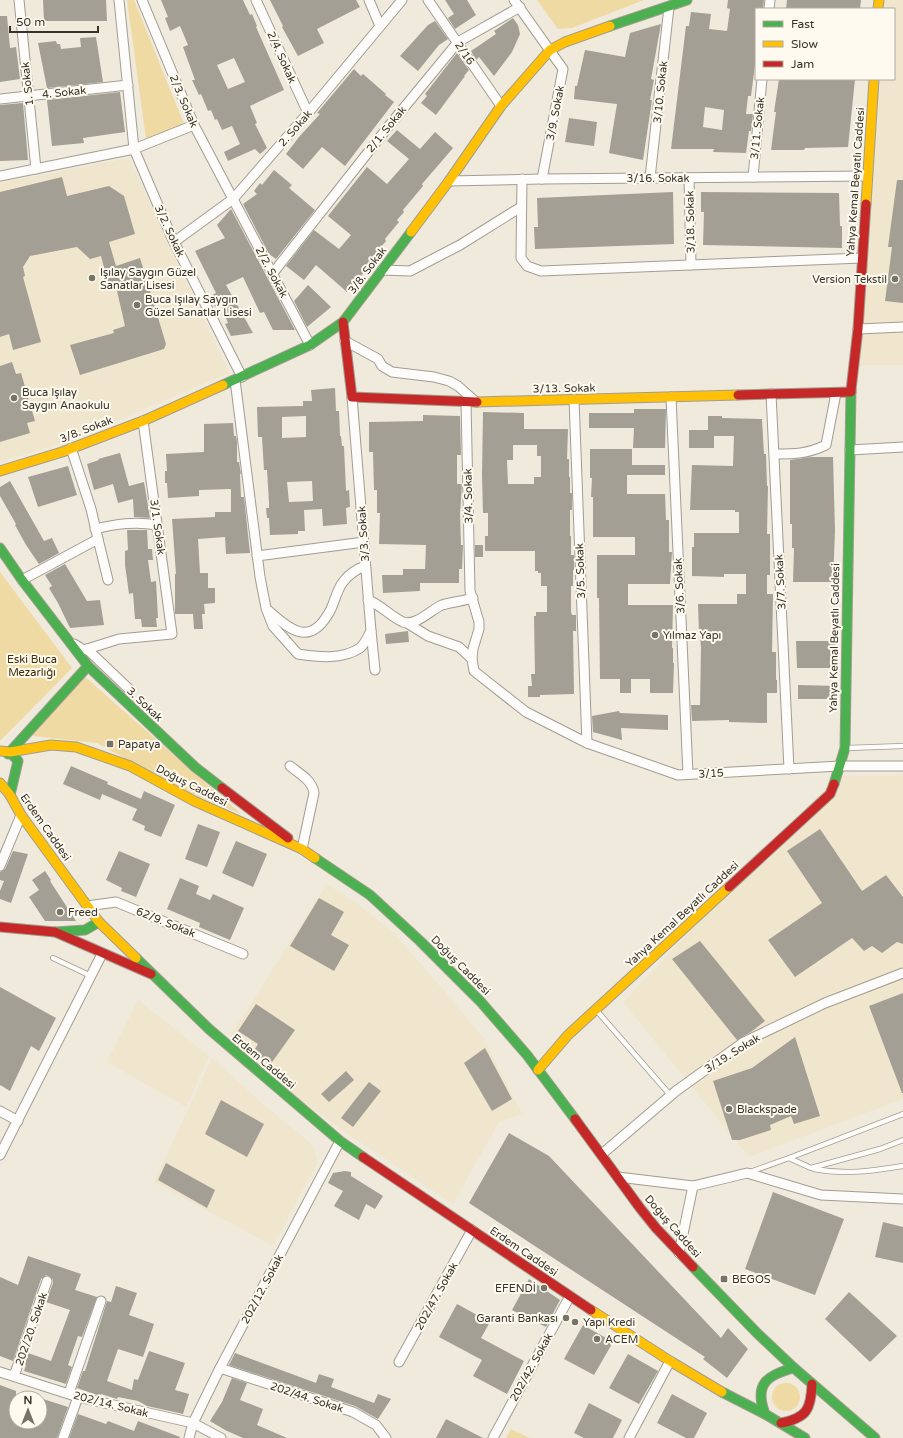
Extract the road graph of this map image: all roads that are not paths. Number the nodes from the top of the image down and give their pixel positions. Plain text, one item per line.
1 (19, 0) edge
2 (119, 0) edge
3 (142, 0) edge
4 (256, 0) edge
5 (369, 0) edge
6 (402, 0) edge
7 (428, 0) edge
8 (687, 0) edge
9 (517, 4) edge
10 (669, 7) junction
11 (380, 26) junction
12 (458, 42) junction
13 (550, 50) junction
14 (762, 80) edge
15 (874, 80) edge
16 (128, 85) junction
17 (28, 96) junction
18 (0, 99) edge
19 (501, 106) junction
20 (308, 114) junction
21 (194, 125) junction
22 (134, 149) junction
23 (36, 169) junction
24 (0, 176) edge
25 (867, 176) junction
26 (752, 177) junction
27 (650, 178) junction
28 (689, 178) junction
29 (522, 179) junction
30 (542, 179) junction
31 (449, 181) junction
32 (233, 199) junction
33 (521, 207) junction
34 (174, 242) junction
35 (862, 258) junction
36 (691, 265) junction
37 (382, 270) junction
38 (273, 273) junction
39 (343, 322) junction
40 (903, 328) edge
41 (858, 329) junction
42 (345, 342) junction
43 (310, 345) junction
44 (239, 378) junction
45 (852, 392) junction
46 (836, 393) junction
47 (771, 394) junction
48 (352, 397) junction
49 (671, 397) junction
50 (574, 399) junction
51 (466, 402) junction
52 (476, 402) junction
53 (143, 421) junction
54 (903, 447) edge
55 (71, 448) junction
56 (850, 450) junction
57 (774, 454) junction
58 (0, 471) edge
59 (157, 525) junction
60 (95, 528) junction
61 (98, 539) junction
62 (364, 542) junction
63 (0, 548) edge
64 (257, 556) junction
65 (365, 566) junction
66 (22, 580) junction
67 (108, 580) dead end
68 (472, 595) junction
69 (368, 600) junction
70 (266, 608) junction
71 (407, 623) junction
72 (370, 631) junction
73 (70, 642) junction
74 (87, 649) junction
75 (472, 659) junction
76 (88, 666) junction
77 (375, 670) dead end
78 (130, 690) dead end
79 (587, 743) junction
80 (903, 746) edge
81 (845, 748) junction
82 (0, 751) edge
83 (10, 752) junction
84 (0, 761) edge
85 (290, 766) dead end
86 (840, 766) junction
87 (903, 766) edge
88 (789, 769) junction
89 (688, 774) junction
90 (0, 782) edge
91 (10, 795) junction
92 (21, 815) junction
93 (302, 849) junction
94 (0, 866) edge
95 (88, 906) junction
96 (99, 922) junction
97 (0, 927) edge
98 (55, 932) junction
99 (102, 954) junction
100 (242, 954) dead end
101 (53, 958) dead end
102 (903, 973) edge
103 (152, 975) junction
104 (91, 976) junction
105 (596, 1010) junction
106 (538, 1070) junction
107 (671, 1096) junction
108 (0, 1111) edge
109 (903, 1114) edge
110 (18, 1121) junction
111 (903, 1140) edge
112 (340, 1142) junction
113 (602, 1154) junction
114 (0, 1156) edge
115 (789, 1158) junction
116 (903, 1166) edge
117 (811, 1168) junction
118 (747, 1173) junction
119 (618, 1177) junction
120 (693, 1186) junction
121 (903, 1200) edge
122 (472, 1230) junction
123 (679, 1253) junction
124 (47, 1281) dead end
125 (570, 1296) junction
126 (101, 1301) dead end
127 (670, 1361) junction
128 (399, 1362) dead end
129 (220, 1368) junction
130 (794, 1368) junction
131 (0, 1372) edge
132 (14, 1376) junction
133 (812, 1384) junction
134 (73, 1395) junction
135 (765, 1414) junction
136 (194, 1423) junction
137 (781, 1423) junction
138 (800, 1436) edge
139 (63, 1438) edge
140 (189, 1438) edge
141 (221, 1438) edge
142 (386, 1438) edge
143 (493, 1438) edge
144 (629, 1438) edge
145 (875, 1438) edge

1 - 17 street, 1. Sokak
2 - 16 street
3 - 21 street, 2/3. Sokak
4 - 20 street, 2/4. Sokak
5 - 11 street
6 - 11 street, 2. Sokak
7 - 12 street, 2/16
8 - 10 main road, 3/8. Sokak
9 - 12 street, 2/1. Sokak
9 - 13 street, 3/9. Sokak
10 - 13 main road, 3/8. Sokak
10 - 27 street, 3/10. Sokak
11 - 20 street, 2. Sokak
12 - 19 street, 2/16
12 - 38 street, 2/1. Sokak
13 - 19 main road, 3/8. Sokak
13 - 30 street, 3/9. Sokak
14 - 26 street, 3/11. Sokak
15 - 25 main road, Yahya Kemal Beyatlı Caddesi
16 - 17 street, 4. Sokak
16 - 22 street
17 - 18 street, 4. Sokak
17 - 23 street, 1. Sokak
19 - 31 main road, 3/8. Sokak
20 - 32 street, 2. Sokak
21 - 22 street
21 - 32 street, 2/3. Sokak
22 - 23 street
22 - 34 street, 3/2. Sokak
23 - 24 street
25 - 26 street, 3/16. Sokak
25 - 35 main road, Yahya Kemal Beyatlı Caddesi
26 - 28 street, 3/16. Sokak
27 - 28 street, 3/16. Sokak
27 - 30 street, 3/16. Sokak
28 - 36 street, 3/18. Sokak
29 - 30 street, 3/16. Sokak
29 - 31 street, 3/16. Sokak
29 - 33 street
31 - 37 main road, 3/8. Sokak
32 - 34 street, 2. Sokak
32 - 38 street, 2/2. Sokak
33 - 36 street
33 - 37 street
34 - 44 street, 3/2. Sokak
35 - 36 street
35 - 41 main road, Yahya Kemal Beyatlı Caddesi
37 - 39 main road, 3/8. Sokak
38 - 43 street, 2/2. Sokak
39 - 42 main road
39 - 43 main road, 3/8. Sokak
40 - 41 street
41 - 45 main road, Yahya Kemal Beyatlı Caddesi
42 - 48 main road
42 - 52 street
43 - 44 main road, 3/8. Sokak
44 - 53 main road, 3/8. Sokak
44 - 64 street, 3/2. Sokak
45 - 46 main road, 3/13. Sokak
45 - 56 main road, Yahya Kemal Beyatlı Caddesi
46 - 47 main road, 3/13. Sokak
46 - 57 street
47 - 49 main road, 3/13. Sokak
47 - 57 street, 3/7. Sokak
48 - 51 main road, 3/13. Sokak
48 - 62 street, 3/3. Sokak
49 - 50 main road, 3/13. Sokak
49 - 89 street, 3/6. Sokak
50 - 52 main road, 3/13. Sokak
50 - 79 street, 3/5. Sokak
51 - 52 main road, 3/13. Sokak
51 - 68 street, 3/4. Sokak
53 - 55 main road, 3/8. Sokak
53 - 59 street, 3/1. Sokak
54 - 56 street
55 - 58 main road, 3/8. Sokak
55 - 60 street
56 - 81 main road, Yahya Kemal Beyatlı Caddesi
57 - 88 street, 3/7. Sokak
59 - 60 street
59 - 74 street, 3/1. Sokak
60 - 61 street
61 - 66 street
61 - 67 street
62 - 64 street
62 - 65 street, 3/3. Sokak
63 - 66 main road, 3. Sokak
64 - 70 street, 3/2. Sokak
65 - 69 street, 3/3. Sokak
65 - 70 street
66 - 73 main road, 3. Sokak
68 - 71 street
68 - 75 street, 3/4. Sokak
69 - 71 street
69 - 72 street, 3/3. Sokak
70 - 72 street, 3/2. Sokak
71 - 75 street
72 - 77 street, 3/3. Sokak
73 - 74 street
73 - 76 main road, 3. Sokak
74 - 78 street
75 - 79 street, 3/15
76 - 83 main road
76 - 93 main road, 3. Sokak
79 - 89 street, 3/15
80 - 81 lane
81 - 86 main road, Yahya Kemal Beyatlı Caddesi
82 - 83 main road, Doğuş Caddesi
83 - 84 main road
83 - 91 main road
83 - 93 main road, Doğuş Caddesi
85 - 93 street
86 - 87 street
86 - 88 street, 3/15
86 - 105 main road, Yahya Kemal Beyatlı Caddesi
88 - 89 street, 3/15
90 - 91 main road, Erdem Caddesi
91 - 92 main road, Erdem Caddesi
92 - 94 street
92 - 95 main road, Erdem Caddesi
93 - 106 main road, Doğuş Caddesi
95 - 96 main road, Erdem Caddesi
95 - 100 street, 62/9. Sokak
96 - 98 main road
96 - 103 main road, Erdem Caddesi
97 - 98 main road
98 - 99 main road
99 - 103 main road
99 - 104 street
101 - 104 lane
102 - 107 street, 3/19. Sokak
103 - 112 main road, Erdem Caddesi
104 - 110 street
105 - 106 main road, Yahya Kemal Beyatlı Caddesi
105 - 107 lane
106 - 113 main road, Doğuş Caddesi
107 - 113 street, 3/19. Sokak
108 - 110 street
109 - 115 lane
110 - 114 street
111 - 117 lane
112 - 122 main road, Erdem Caddesi
112 - 129 street, 202/12. Sokak
113 - 119 main road, Doğuş Caddesi
115 - 117 lane
115 - 118 lane
116 - 117 lane
118 - 120 street
118 - 121 street
119 - 120 street
119 - 123 main road, Doğuş Caddesi
120 - 123 street
122 - 125 main road, Erdem Caddesi
122 - 128 street, 202/47. Sokak
123 - 130 main road, Doğuş Caddesi
124 - 132 street, 202/20. Sokak
125 - 127 main road
125 - 143 street, 202/42. Sokak
126 - 134 street
127 - 135 main road
127 - 144 street
129 - 136 street, 202/12. Sokak
129 - 142 street, 202/44. Sokak
130 - 133 main road
130 - 135 main road
131 - 132 street, 202/14. Sokak
132 - 134 street, 202/14. Sokak
133 - 137 main road
133 - 145 main road
134 - 136 street, 202/14. Sokak
134 - 139 street
135 - 137 main road
136 - 140 street, 202/12. Sokak
136 - 141 street, 202/14. Sokak
137 - 138 main road

